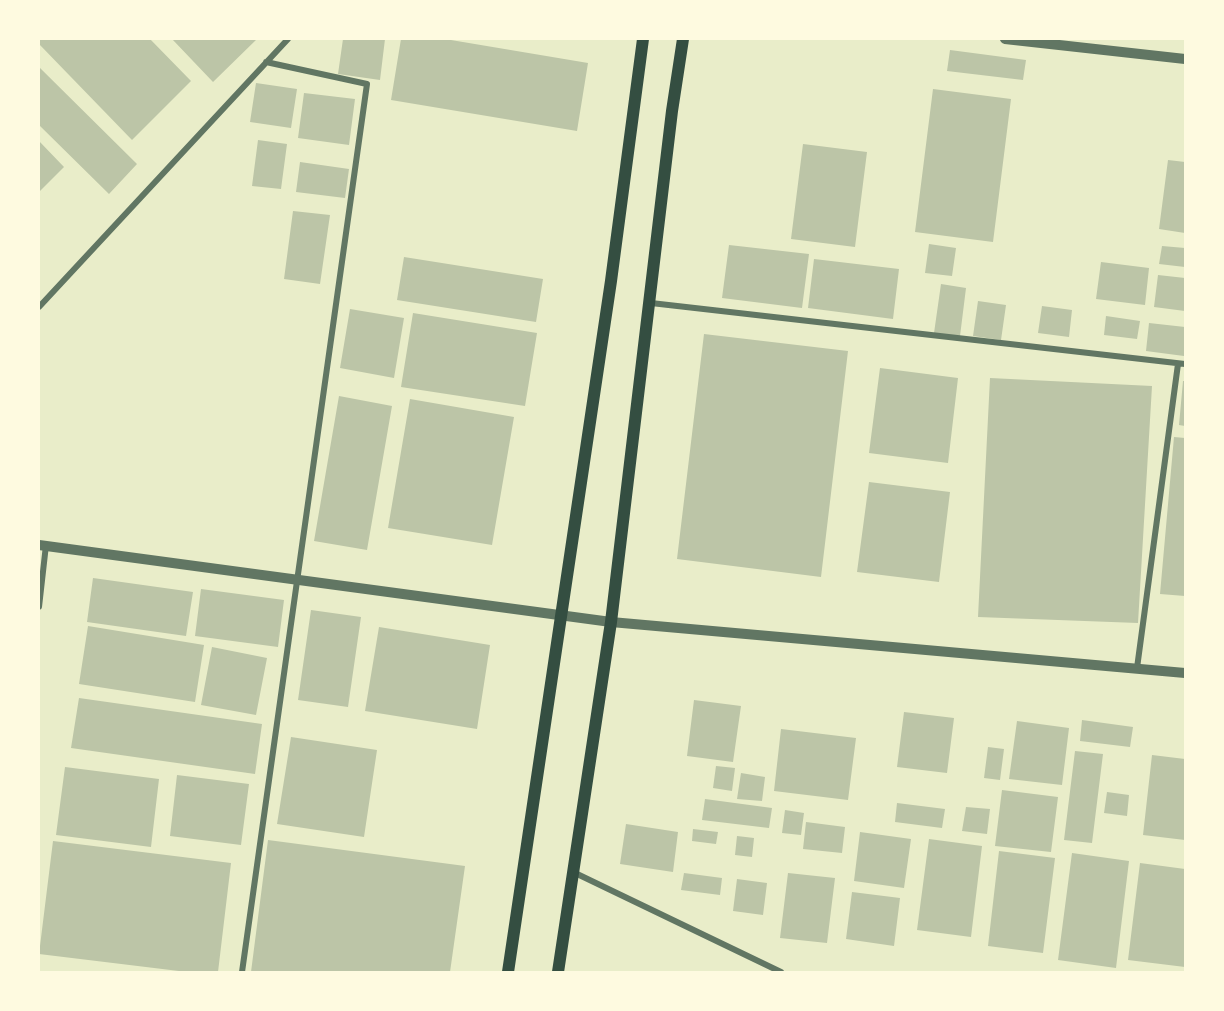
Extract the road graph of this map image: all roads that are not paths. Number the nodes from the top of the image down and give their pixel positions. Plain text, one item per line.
1 (288, 39) edge
2 (643, 39) edge
3 (683, 39) edge
4 (1005, 39) edge
5 (1185, 59) edge
6 (266, 62) junction
7 (651, 303) junction
8 (39, 307) edge
9 (1181, 364) edge
10 (43, 545) edge
11 (297, 579) junction
12 (39, 607) edge
13 (561, 615) junction
14 (612, 622) junction
15 (1137, 668) junction
16 (1185, 673) edge
17 (572, 872) junction
18 (242, 972) edge
19 (508, 972) edge
20 (558, 972) edge
21 (781, 972) edge

1 - 6 street
2 - 13 main road
3 - 7 main road
4 - 5 street
6 - 8 street
6 - 11 street
7 - 9 street
7 - 14 main road
9 - 15 street
10 - 11 street
10 - 12 street
11 - 13 street
11 - 18 street
13 - 14 street
13 - 19 main road
14 - 15 street
14 - 17 main road
15 - 16 street
17 - 20 main road
17 - 21 street

